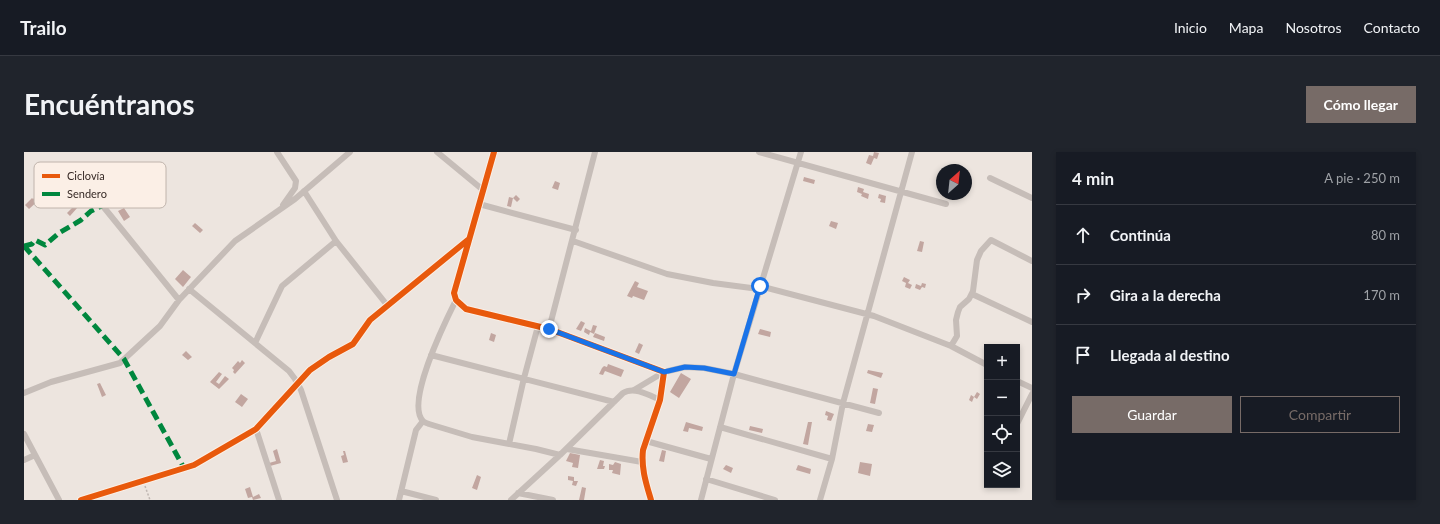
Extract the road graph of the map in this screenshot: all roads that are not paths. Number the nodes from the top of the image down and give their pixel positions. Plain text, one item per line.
1 (277, 152) edge
2 (350, 152) edge
3 (437, 152) edge
4 (494, 152) edge
5 (595, 152) edge
6 (759, 152) edge
7 (802, 152) edge
8 (912, 152) edge
9 (798, 163) junction
10 (990, 178) dead end
11 (482, 190) junction
12 (304, 191) junction
13 (902, 191) junction
14 (1032, 198) edge
15 (479, 204) junction
16 (946, 204) dead end
17 (104, 208) edge
18 (281, 208) junction
19 (576, 230) junction
20 (469, 239) junction
21 (336, 241) junction
22 (573, 241) junction
23 (1032, 261) edge
24 (760, 288) junction
25 (189, 289) junction
26 (972, 294) junction
27 (179, 300) junction
28 (456, 300) junction
29 (387, 305) junction
30 (868, 314) junction
31 (1032, 322) edge
32 (538, 326) junction
33 (549, 329) junction
34 (255, 343) junction
35 (951, 346) junction
36 (431, 355) junction
37 (984, 363) edge
38 (664, 372) junction
39 (734, 374) junction
40 (524, 378) junction
41 (1020, 382) edge
42 (297, 383) junction
43 (1032, 388) edge
44 (634, 390) junction
45 (24, 393) edge
46 (1032, 394) edge
47 (660, 400) junction
48 (614, 402) junction
49 (843, 403) junction
50 (879, 413) dead end
51 (1020, 418) edge
52 (423, 421) junction
53 (720, 427) junction
54 (256, 429) junction
55 (24, 434) edge
56 (646, 441) junction
57 (509, 444) junction
58 (567, 449) junction
59 (35, 455) junction
60 (560, 455) junction
61 (711, 459) junction
62 (832, 459) junction
63 (24, 460) edge
64 (642, 462) junction
65 (706, 479) junction
66 (401, 491) junction
67 (518, 493) junction
68 (59, 500) edge
69 (81, 500) edge
70 (279, 500) edge
71 (337, 500) edge
72 (399, 500) edge
73 (436, 500) edge
74 (510, 500) edge
75 (553, 500) edge
76 (651, 500) edge
77 (701, 500) edge
78 (775, 500) edge
79 (820, 500) edge

1 - 18 street
2 - 12 street
3 - 11 street
4 - 11 street
5 - 19 street
6 - 9 street
7 - 9 street
8 - 13 street
9 - 13 street
9 - 24 street
10 - 14 street
11 - 15 street
12 - 18 street
12 - 21 street
13 - 16 street
13 - 30 street
15 - 19 street
15 - 20 street
17 - 27 street
18 - 25 street
19 - 22 street
20 - 28 street
20 - 29 street
21 - 29 street
21 - 34 street
22 - 24 street
22 - 33 street
23 - 26 street
24 - 30 street
24 - 39 street
25 - 27 street
25 - 34 street
26 - 31 street
26 - 35 street
27 - 45 street
28 - 32 street
28 - 36 street
29 - 42 street
30 - 35 street
30 - 49 street
32 - 33 street
32 - 40 street
33 - 38 street
34 - 42 street
35 - 37 street
36 - 40 street
36 - 52 street
38 - 39 street
38 - 44 street
38 - 47 street
39 - 49 street
39 - 53 street
40 - 48 street
40 - 57 street
41 - 43 street
42 - 54 street
42 - 71 street
44 - 47 street
44 - 48 street
46 - 51 street
47 - 56 street
48 - 58 street
49 - 50 street
49 - 62 street
52 - 57 street
52 - 66 street
53 - 61 street
53 - 62 street
54 - 69 street
54 - 70 street
55 - 59 street
56 - 61 street
56 - 64 street
57 - 60 street
58 - 60 street
58 - 64 street
59 - 63 street
59 - 68 street
60 - 67 street
61 - 65 street
62 - 79 street
64 - 76 street
65 - 77 street
65 - 78 street
66 - 72 street
66 - 73 street
67 - 74 street
67 - 75 street

